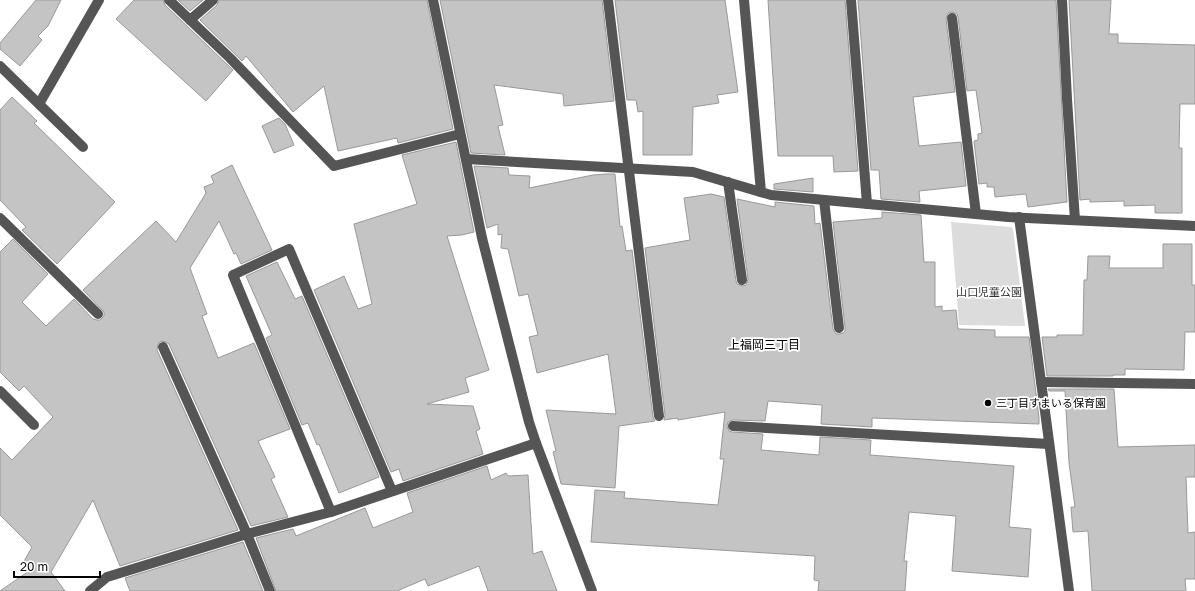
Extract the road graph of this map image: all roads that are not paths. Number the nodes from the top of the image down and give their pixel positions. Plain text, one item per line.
1 (99, 0) edge
2 (169, 0) edge
3 (213, 0) edge
4 (434, 0) edge
5 (608, 0) edge
6 (744, 0) edge
7 (851, 0) edge
8 (1062, 0) edge
9 (952, 18) dead end
10 (190, 20) junction
11 (0, 66) edge
12 (39, 104) junction
13 (460, 134) junction
14 (83, 147) dead end
15 (466, 159) junction
16 (628, 168) junction
17 (728, 182) junction
18 (761, 192) junction
19 (824, 200) junction
20 (867, 204) junction
21 (976, 214) junction
22 (1019, 217) junction
23 (0, 218) edge
24 (1075, 220) junction
25 (1195, 226) edge
26 (742, 280) dead end
27 (98, 314) dead end
28 (839, 328) dead end
29 (163, 347) dead end
30 (1041, 382) junction
31 (1195, 384) edge
32 (0, 391) edge
33 (659, 416) dead end
34 (34, 425) dead end
35 (733, 426) dead end
36 (536, 443) junction
37 (1049, 444) junction
38 (392, 491) junction
39 (331, 512) junction
40 (247, 534) junction
41 (91, 590) edge
42 (270, 591) edge
43 (592, 591) edge
44 (1069, 591) edge

1 - 12 street
2 - 10 street
3 - 10 street
4 - 13 street
5 - 16 street
6 - 18 street
7 - 20 street
8 - 24 street
9 - 21 street
10 - 13 street
11 - 12 street
12 - 14 street
13 - 15 street
15 - 16 street
15 - 36 street
16 - 17 street
16 - 33 street
17 - 18 street
17 - 26 street
18 - 19 street
19 - 20 street
19 - 28 street
20 - 21 street
21 - 22 street
22 - 24 street
22 - 30 street
23 - 27 street
24 - 25 street
29 - 40 street
30 - 31 street
30 - 37 street
32 - 34 street
35 - 37 street
36 - 38 street
36 - 43 street
37 - 44 street
38 - 39 street
38 - 39 street
39 - 40 street
40 - 41 street
40 - 42 street

